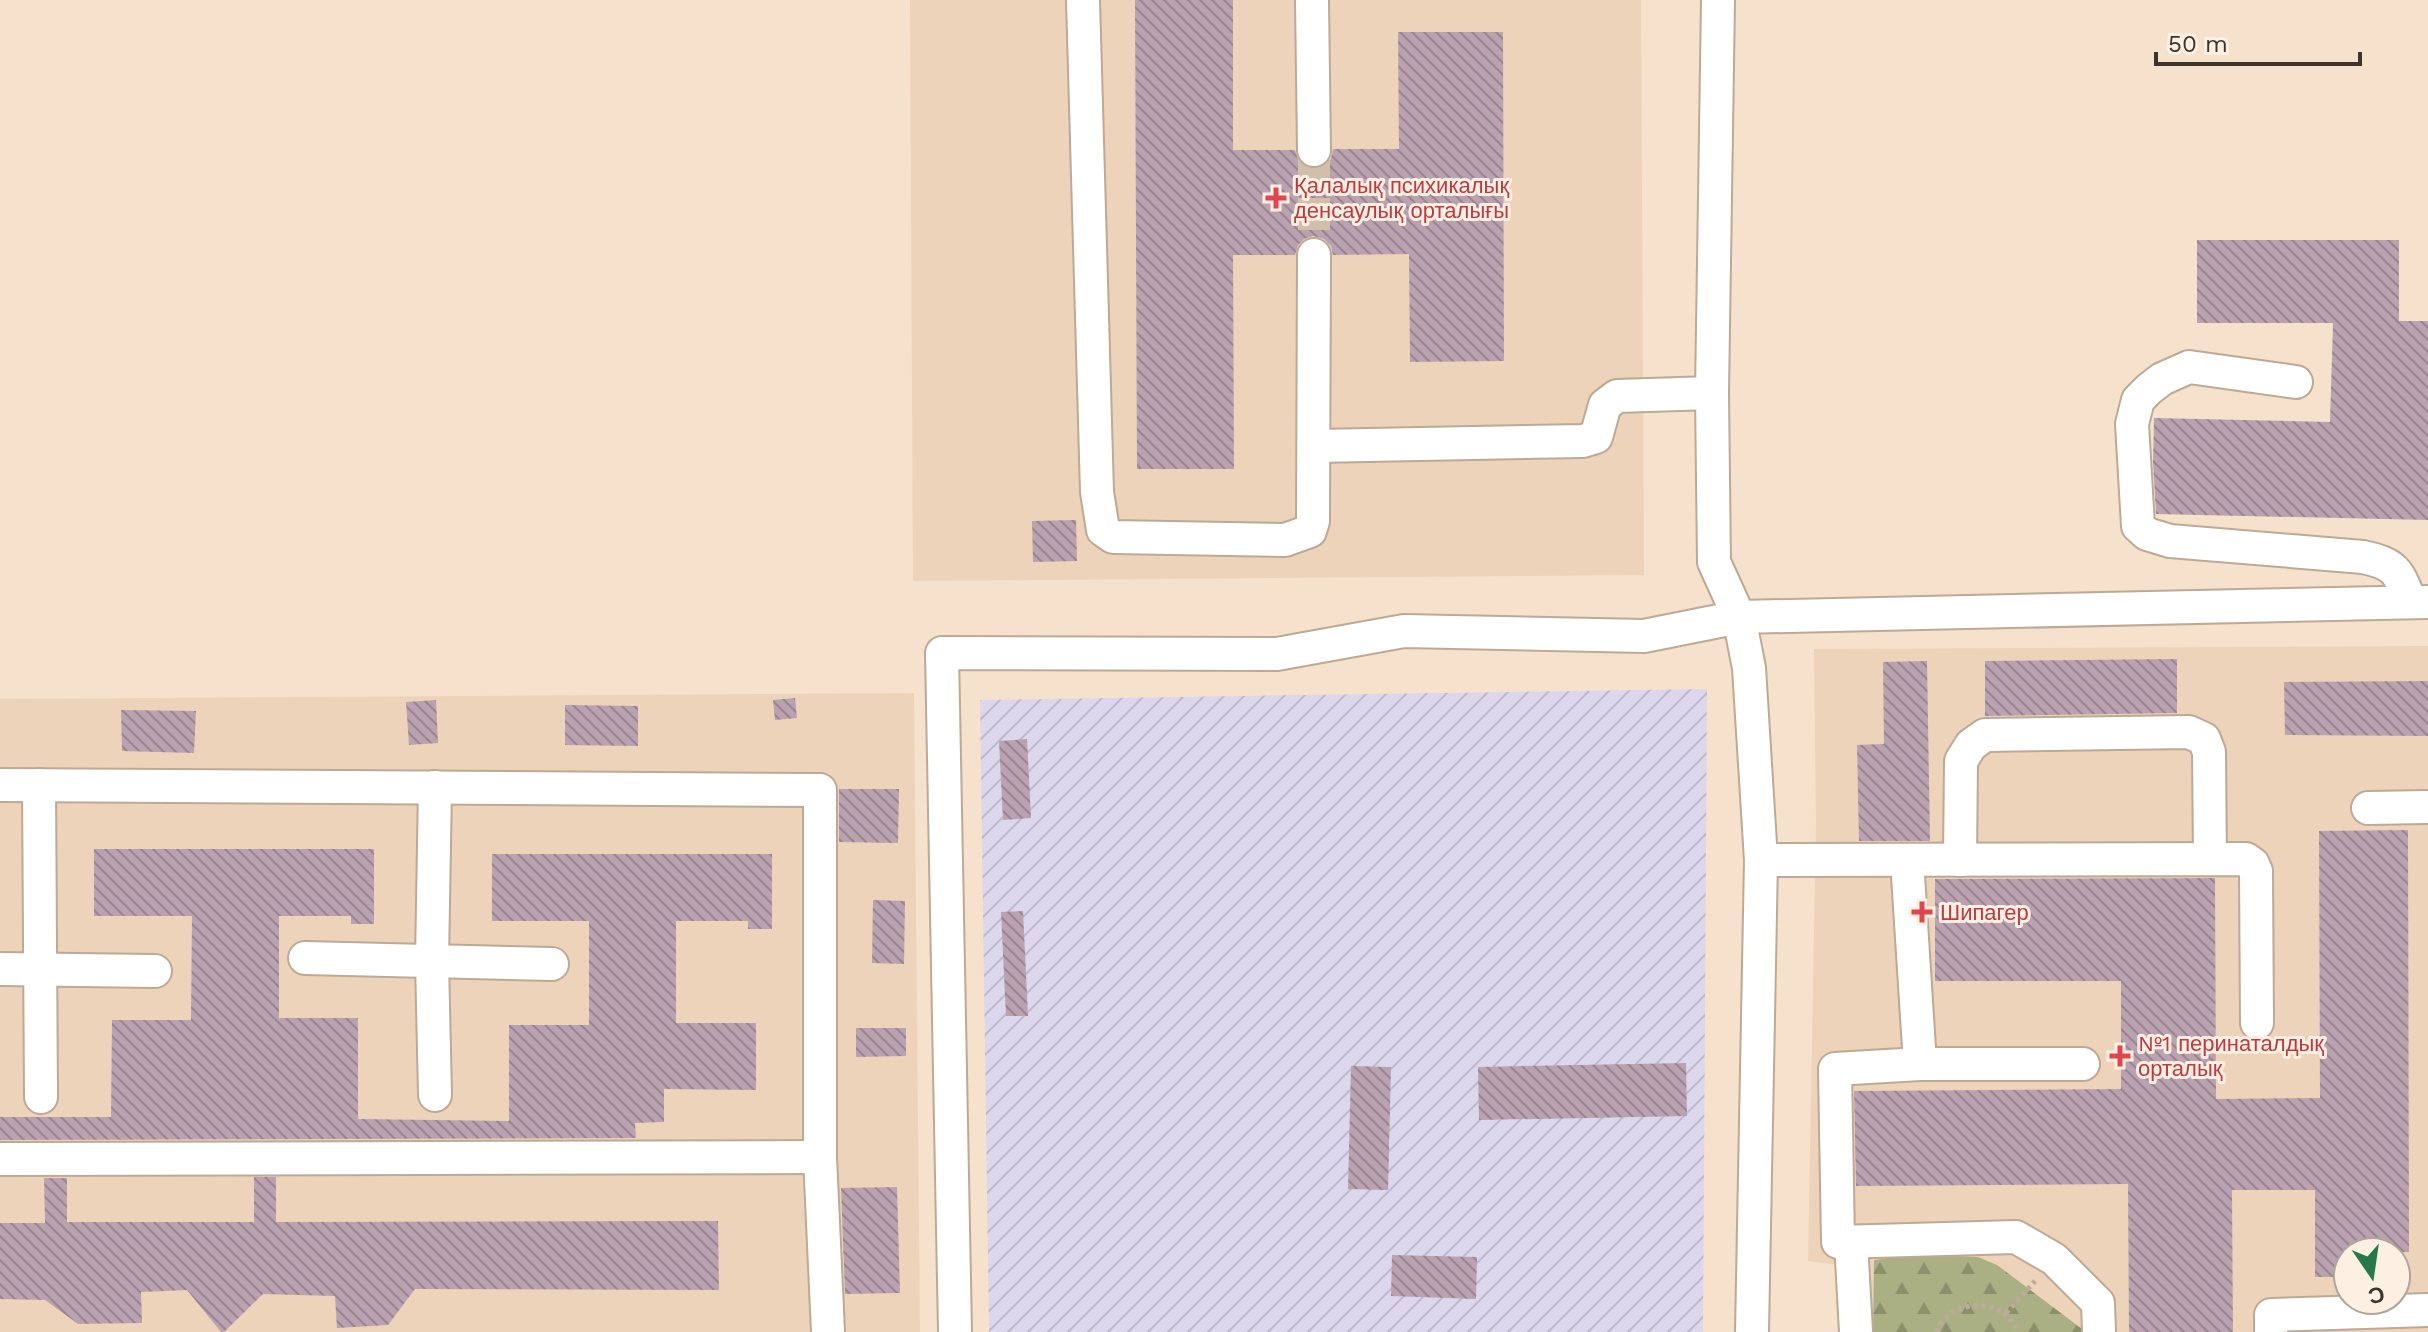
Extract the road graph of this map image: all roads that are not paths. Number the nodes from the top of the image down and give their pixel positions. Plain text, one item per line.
1 (1083, 0) edge
2 (1312, 0) edge
3 (1718, 0) edge
4 (1314, 150) tunnel mouth
5 (1314, 255) tunnel mouth
6 (2296, 382) dead end
7 (1712, 393) junction
8 (1315, 446) junction
9 (2419, 602) edge
10 (1739, 617) junction
11 (0, 785) edge
12 (39, 785) junction
13 (435, 787) junction
14 (2428, 807) edge
15 (2368, 808) dead end
16 (2210, 858) junction
17 (1761, 860) junction
18 (1907, 860) junction
19 (1960, 860) junction
20 (305, 958) dead end
21 (432, 961) junction
22 (552, 964) dead end
23 (0, 969) edge
24 (39, 969) junction
25 (155, 971) dead end
26 (2257, 1023) dead end
27 (1920, 1064) junction
28 (2083, 1064) dead end
29 (435, 1095) dead end
30 (41, 1097) dead end
31 (820, 1157) junction
32 (0, 1159) edge
33 (1851, 1242) junction
34 (2428, 1310) edge
35 (828, 1332) edge
36 (955, 1332) edge
37 (1752, 1332) edge
38 (1856, 1332) edge
39 (2099, 1332) edge
40 (2271, 1332) edge

1 - 8 street
2 - 4 street
3 - 7 street
5 - 8 street
6 - 9 street
7 - 8 street
7 - 10 street
9 - 10 street
10 - 17 street
10 - 36 street
11 - 12 street
12 - 13 street
12 - 24 street
13 - 21 street
13 - 31 street
14 - 15 street
16 - 19 street
16 - 19 street
16 - 26 street
17 - 18 street
17 - 37 street
18 - 19 street
18 - 27 street
20 - 21 street
21 - 22 street
21 - 29 street
23 - 24 street
24 - 25 street
24 - 30 street
27 - 28 street
27 - 33 street
31 - 32 street
31 - 35 street
33 - 38 street
33 - 39 street
34 - 40 street

